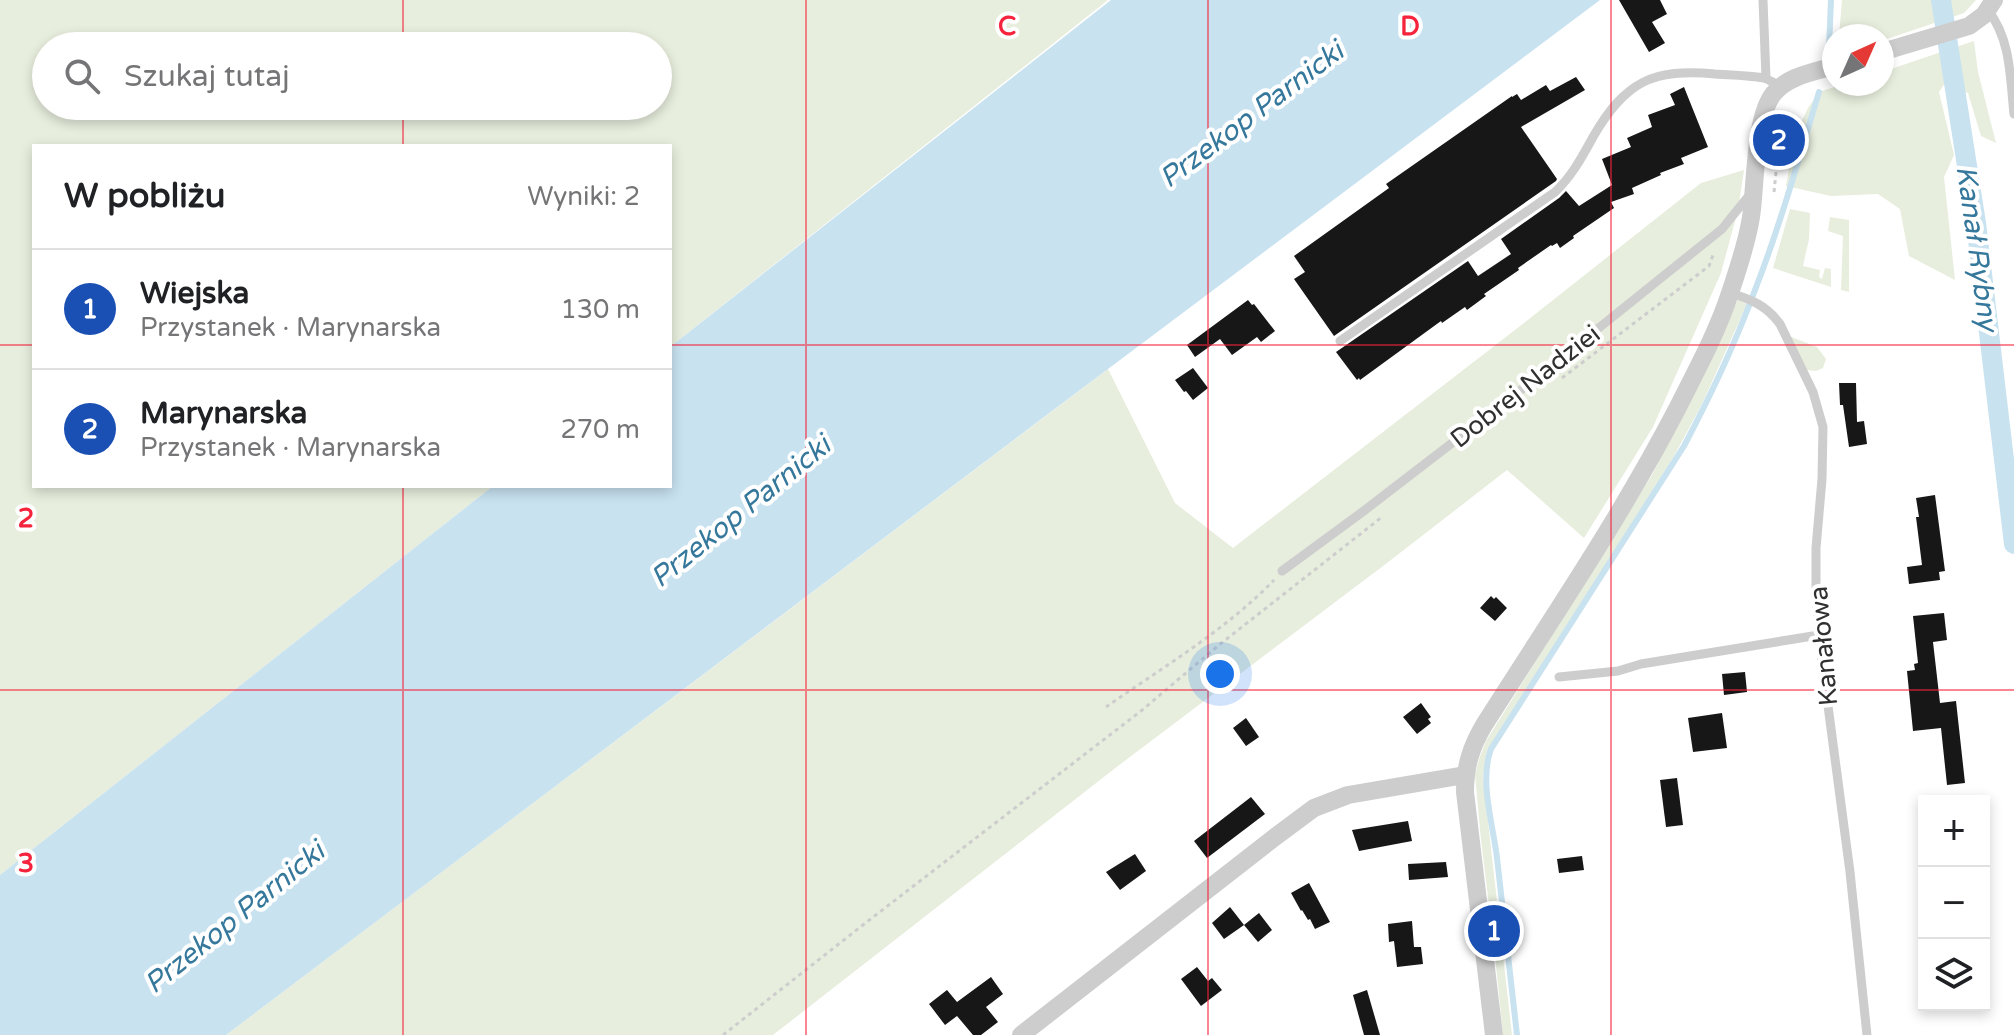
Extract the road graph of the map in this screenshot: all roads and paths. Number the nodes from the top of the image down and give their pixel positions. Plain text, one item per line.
1 (1763, 0) edge
2 (1991, 5) edge
3 (1894, 48) edge
4 (1822, 70) edge
5 (1773, 82) junction
6 (2014, 114) edge
7 (1780, 131) dead end
8 (1755, 187) junction
9 (1774, 192) dead end
10 (1722, 229) junction
11 (1735, 294) junction
12 (1340, 341) dead end
13 (1558, 381) dead end
14 (1381, 518) dead end
15 (1282, 571) joint
16 (1819, 635) junction
17 (1559, 677) dead end
18 (1106, 707) dead end
19 (1465, 775) junction
20 (723, 1035) edge
21 (1021, 1035) edge
22 (1494, 1035) edge
23 (1867, 1035) edge

1 - 5 lane
2 - 3 street
2 - 6 lane
4 - 5 street
5 - 8 street
5 - 12 lane
7 - 9 path
8 - 10 lane, Dobrej Nadziei
8 - 11 street
10 - 13 path
10 - 15 lane, Dobrej Nadziei
11 - 16 lane, Kanałowa
11 - 19 street
14 - 20 path
15 - 18 path
16 - 17 lane
16 - 23 lane, Kanałowa
19 - 21 street
19 - 22 street

